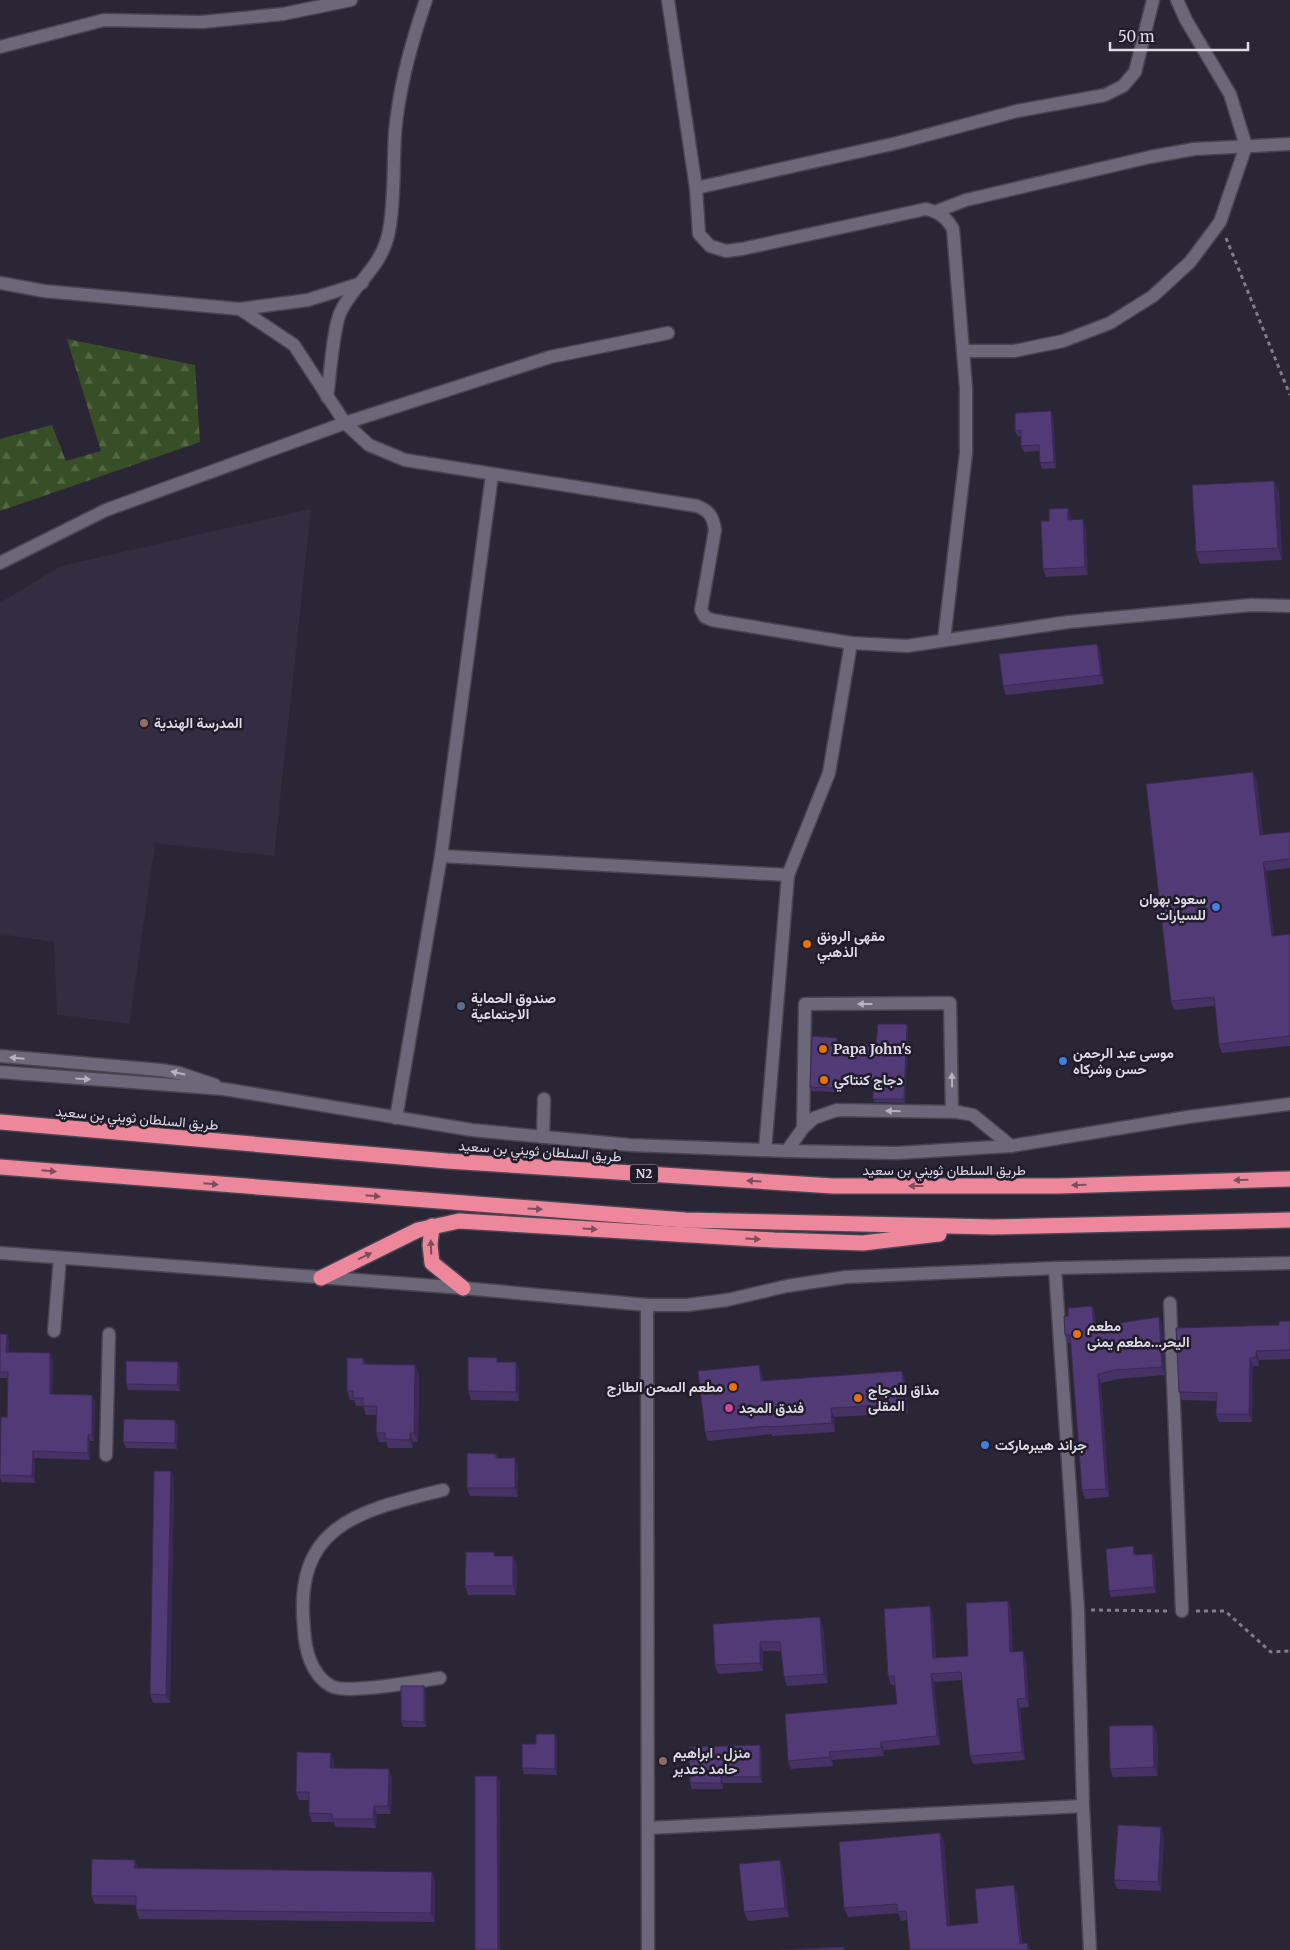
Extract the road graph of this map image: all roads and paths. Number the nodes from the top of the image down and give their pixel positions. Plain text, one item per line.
1 (350, 0) edge
2 (426, 0) edge
3 (668, 0) edge
4 (1153, 0) edge
5 (1176, 0) edge
6 (0, 47) edge
7 (1290, 144) edge
8 (1246, 146) junction
9 (696, 188) junction
10 (937, 211) junction
11 (1220, 222) junction
12 (363, 282) junction
13 (0, 283) edge
14 (240, 310) junction
15 (668, 333) dead end
16 (963, 351) junction
17 (1290, 395) edge
18 (327, 398) junction
19 (345, 423) junction
20 (492, 475) junction
21 (0, 563) edge
22 (1290, 606) edge
23 (944, 640) junction
24 (851, 644) junction
25 (441, 856) junction
26 (788, 875) junction
27 (0, 1056) edge
28 (0, 1072) edge
29 (224, 1089) junction
30 (544, 1099) dead end
31 (1290, 1104) edge
32 (959, 1112) junction
33 (396, 1118) junction
34 (0, 1122) edge
35 (803, 1128) junction
36 (543, 1137) junction
37 (1011, 1146) junction
38 (765, 1150) junction
39 (786, 1151) junction
40 (0, 1167) edge
41 (1290, 1179) edge
42 (1290, 1220) edge
43 (432, 1226) junction
44 (993, 1227) junction
45 (0, 1253) edge
46 (60, 1258) junction
47 (1290, 1263) edge
48 (1055, 1268) junction
49 (321, 1278) junction
50 (463, 1288) junction
51 (1170, 1303) dead end
52 (647, 1305) junction
53 (54, 1331) dead end
54 (109, 1334) dead end
55 (106, 1454) dead end
56 (442, 1490) dead end
57 (1182, 1611) dead end
58 (440, 1678) dead end
59 (1082, 1806) junction
60 (648, 1828) junction
61 (648, 1950) edge
62 (1090, 1950) edge

1 - 6 street
2 - 12 street
3 - 9 street
4 - 9 street
5 - 8 street
7 - 8 street
8 - 10 street
8 - 11 street
9 - 10 street
10 - 16 street
11 - 16 street
11 - 17 path
12 - 14 street
12 - 18 street
13 - 14 street
14 - 18 street
15 - 19 street
16 - 23 street
18 - 19 street
19 - 20 street
19 - 21 street
20 - 24 street
20 - 25 street
22 - 23 street
23 - 24 street
24 - 26 street
25 - 26 street
25 - 33 street
26 - 38 street
29 -> 27 street
28 -> 29 street
29 - 33 street
30 - 36 street
31 - 37 street
32 -> 35 street
32 -> 35 street
32 - 37 street
33 - 36 street
41 -> 34 highway, طريق السلطان ثويني بن سعيد / N2
35 - 39 street
36 - 38 street
37 - 39 street
38 - 39 street
40 -> 44 highway
42 - 44 highway
43 -> 44 highway
49 -> 43 highway
50 -> 43 highway
45 - 46 street
46 - 49 street
46 - 53 street
47 - 48 street
48 - 52 street
48 - 59 street
49 - 50 street
50 - 52 street
51 - 57 street
52 - 60 street
54 - 55 street
56 - 58 street
59 - 60 street
59 - 62 street
60 - 61 street

